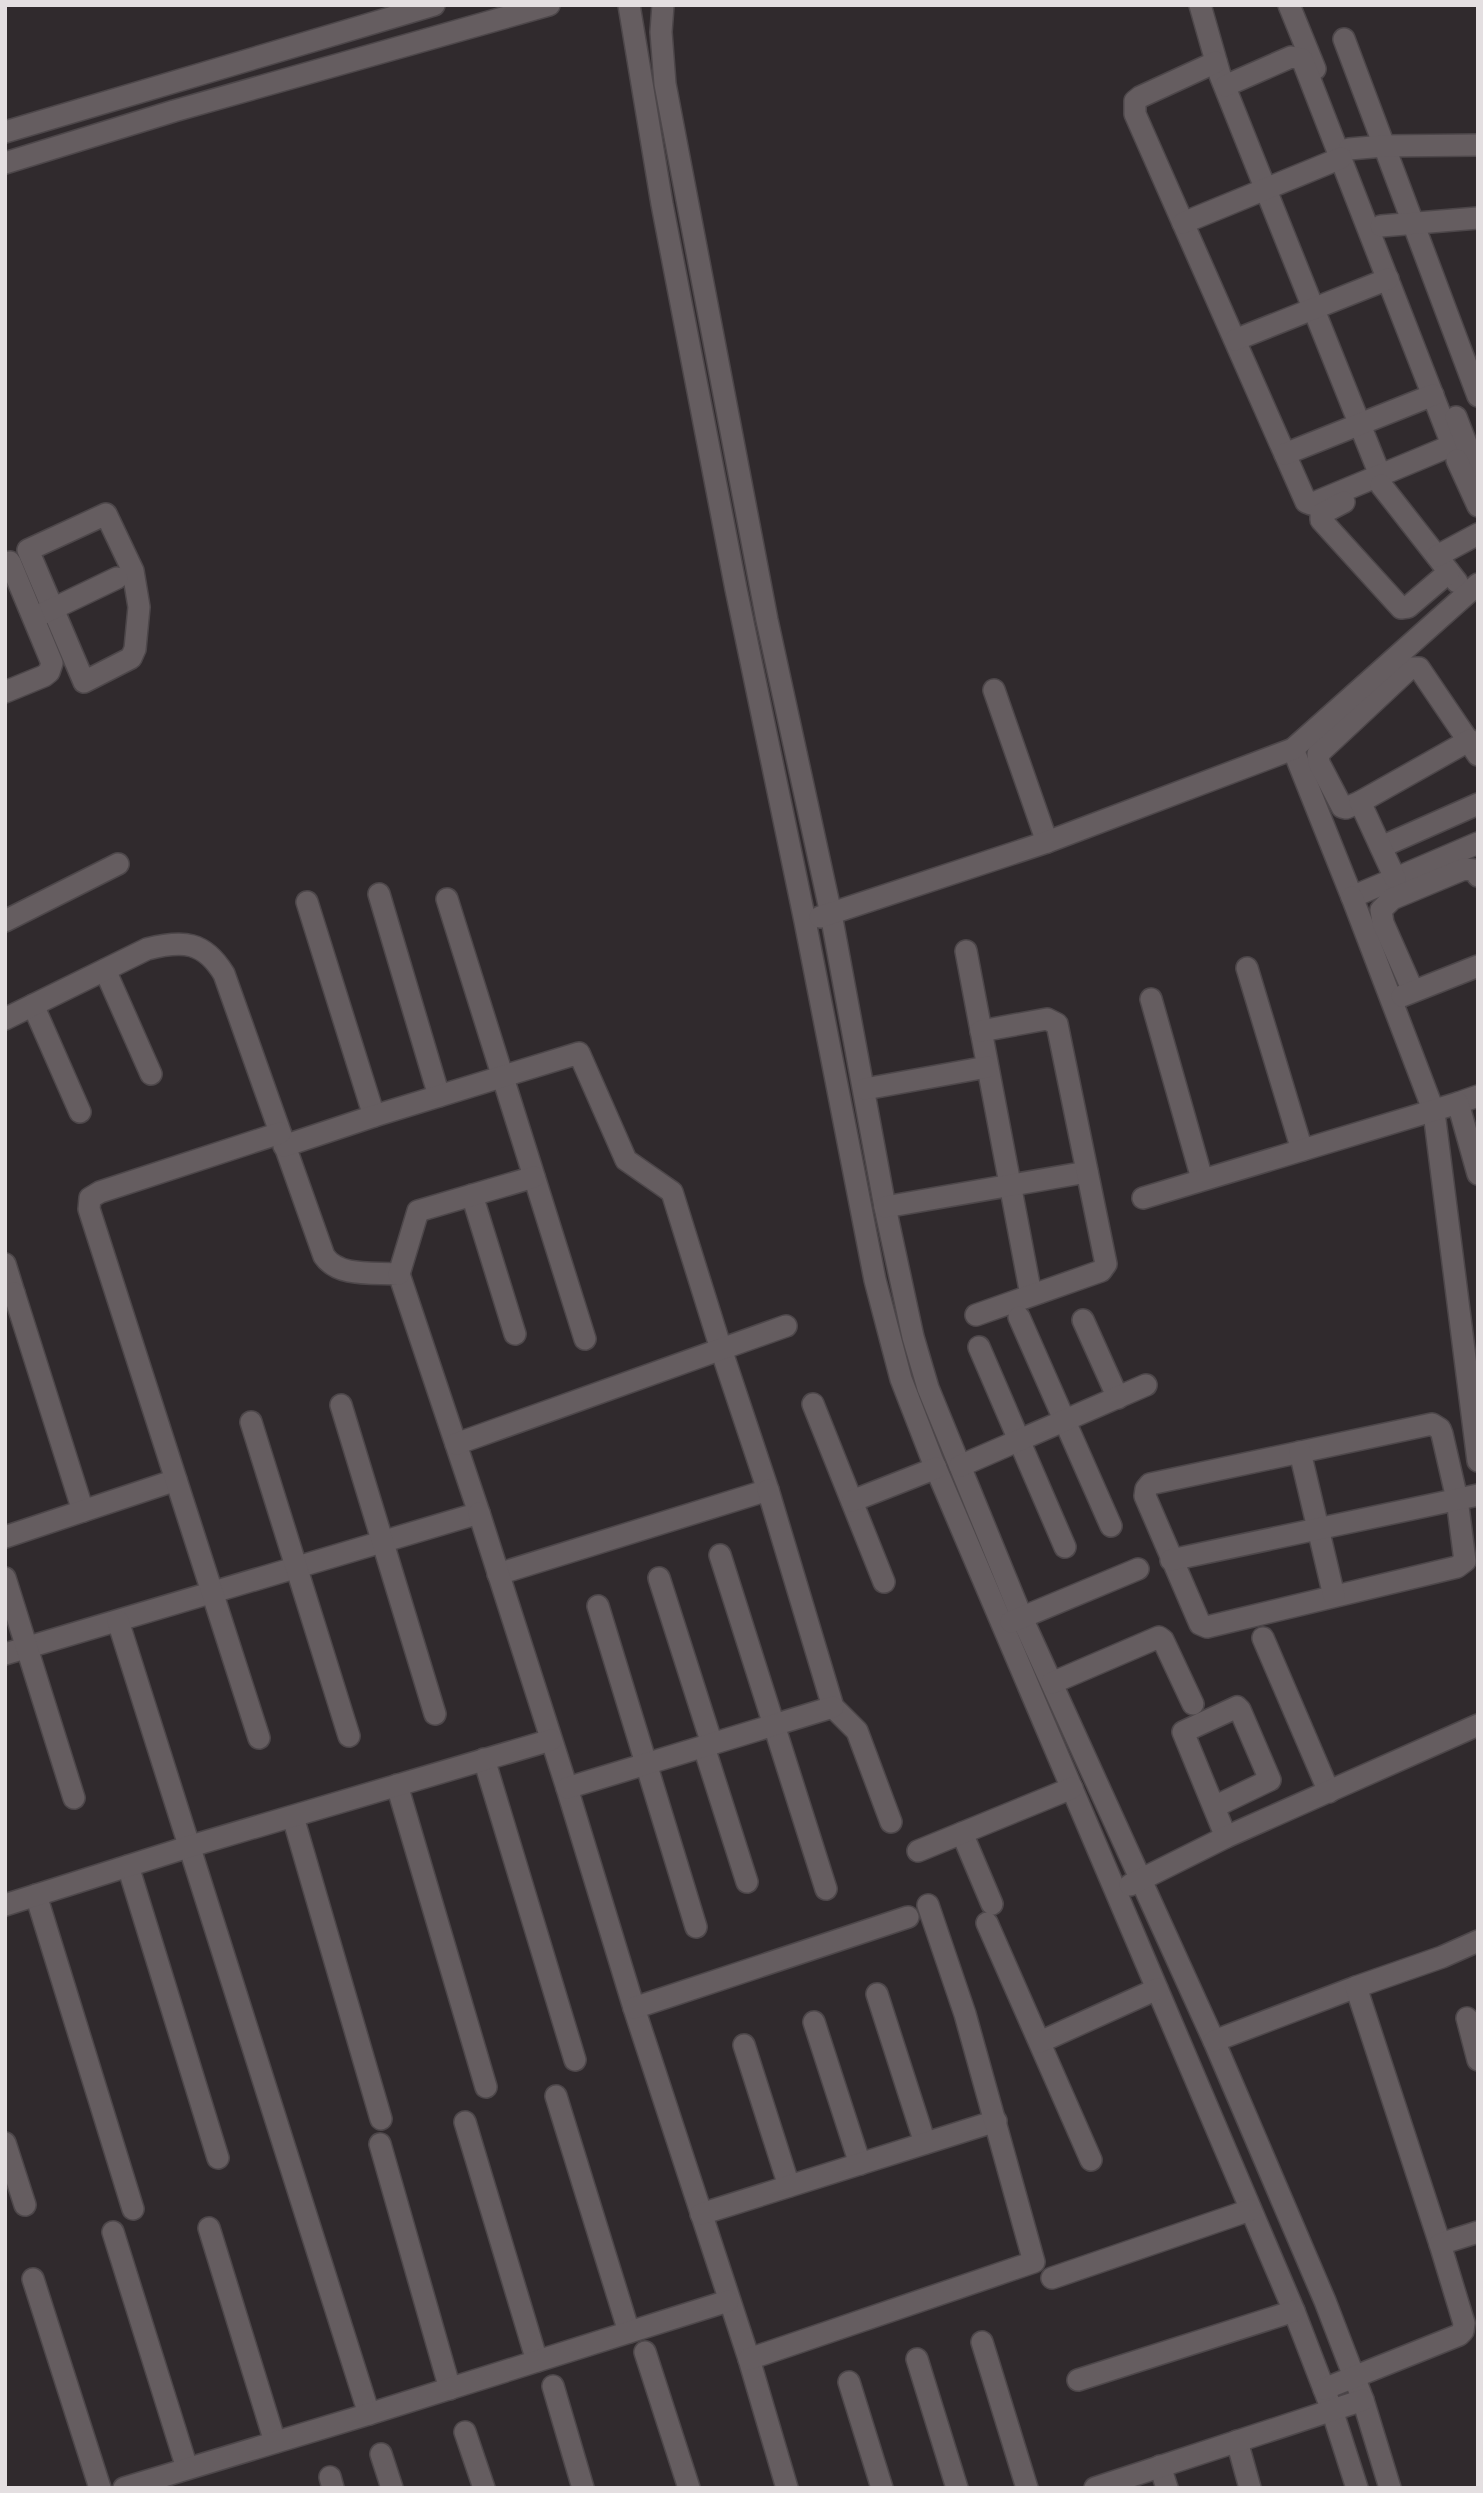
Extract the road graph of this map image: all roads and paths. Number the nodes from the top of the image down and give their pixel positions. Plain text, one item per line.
1 (434, 5) edge
2 (549, 5) edge
3 (629, 5) edge
4 (663, 5) edge
5 (1200, 5) edge
6 (1289, 5) edge
7 (1344, 39) dead end
8 (1216, 62) junction
9 (1225, 86) junction
10 (5, 132) edge
11 (1478, 145) edge
12 (1384, 146) junction
13 (1345, 154) junction
14 (5, 163) edge
15 (1266, 189) junction
16 (1478, 218) edge
17 (1412, 222) junction
18 (1183, 223) junction
19 (1381, 226) junction
20 (1388, 279) junction
21 (1314, 309) junction
22 (1234, 340) junction
23 (1476, 389) edge
24 (1433, 396) junction
25 (1360, 424) junction
26 (1285, 454) junction
27 (1478, 474) edge
28 (1380, 480) junction
29 (1478, 506) edge
30 (1478, 534) edge
31 (10, 562) dead end
32 (1443, 564) junction
33 (117, 578) dead end
34 (1473, 589) edge
35 (54, 608) junction
36 (34, 618) junction
37 (994, 690) dead end
38 (5, 692) edge
39 (1474, 747) edge
40 (1293, 749) junction
41 (1360, 802) junction
42 (1478, 804) edge
43 (1047, 842) junction
44 (1478, 843) edge
45 (1381, 847) junction
46 (118, 864) dead end
47 (1478, 876) edge
48 (1395, 878) junction
49 (379, 894) dead end
50 (1352, 897) junction
51 (447, 899) dead end
52 (307, 902) dead end
53 (831, 914) junction
54 (805, 921) junction
55 (5, 922) edge
56 (966, 951) dead end
57 (1478, 966) edge
58 (1247, 968) dead end
59 (105, 970) junction
60 (1413, 991) junction
61 (1151, 999) dead end
62 (1391, 1000) junction
63 (33, 1005) junction
64 (5, 1019) edge
65 (981, 1031) junction
66 (987, 1067) junction
67 (151, 1074) dead end
68 (502, 1077) junction
69 (865, 1089) junction
70 (439, 1096) junction
71 (1468, 1100) edge
72 (1434, 1111) junction
73 (80, 1112) dead end
74 (374, 1116) junction
75 (282, 1140) junction
76 (1302, 1150) junction
77 (1087, 1172) junction
78 (1478, 1174) edge
79 (534, 1177) junction
80 (1202, 1179) junction
81 (1009, 1186) junction
82 (472, 1195) junction
83 (1143, 1198) dead end
84 (885, 1207) junction
85 (5, 1264) edge
86 (399, 1274) junction
87 (10, 1294) edge
88 (1031, 1296) junction
89 (976, 1315) dead end
90 (1019, 1317) dead end
91 (1083, 1320) dead end
92 (786, 1326) dead end
93 (515, 1334) dead end
94 (585, 1339) dead end
95 (979, 1348) dead end
96 (721, 1349) junction
97 (1146, 1385) dead end
98 (1118, 1398) junction
99 (813, 1404) dead end
100 (341, 1405) dead end
101 (1065, 1421) junction
102 (251, 1422) dead end
103 (1019, 1441) junction
104 (456, 1444) junction
105 (1300, 1452) junction
106 (1478, 1461) edge
107 (960, 1466) junction
108 (936, 1468) junction
109 (176, 1480) junction
110 (768, 1490) junction
111 (1478, 1495) edge
112 (1457, 1499) junction
113 (852, 1501) junction
114 (83, 1511) junction
115 (479, 1513) junction
116 (1111, 1526) dead end
117 (1318, 1529) junction
118 (5, 1537) edge
119 (383, 1541) junction
120 (1065, 1547) dead end
121 (720, 1555) dead end
122 (1171, 1560) junction
123 (296, 1567) junction
124 (1139, 1569) dead end
125 (498, 1574) junction
126 (5, 1578) edge
127 (659, 1578) dead end
128 (884, 1582) dead end
129 (211, 1592) junction
130 (1334, 1597) junction
131 (598, 1605) dead end
132 (118, 1620) junction
133 (1013, 1621) junction
134 (1263, 1638) dead end
135 (27, 1647) junction
136 (5, 1654) edge
137 (1052, 1683) junction
138 (1193, 1704) dead end
139 (833, 1707) junction
140 (435, 1714) dead end
141 (1478, 1725) edge
142 (773, 1726) junction
143 (349, 1736) dead end
144 (258, 1738) dead end
145 (551, 1740) junction
146 (708, 1746) junction
147 (484, 1759) junction
148 (645, 1766) junction
149 (397, 1785) junction
150 (567, 1788) junction
151 (1072, 1788) junction
152 (1329, 1792) junction
153 (74, 1798) dead end
154 (1214, 1807) junction
155 (293, 1817) junction
156 (891, 1822) dead end
157 (962, 1833) junction
158 (1226, 1837) junction
159 (191, 1846) junction
160 (918, 1851) dead end
161 (128, 1866) junction
162 (1141, 1880) junction
163 (747, 1882) dead end
164 (826, 1889) dead end
165 (1116, 1891) junction
166 (36, 1895) junction
167 (5, 1905) edge
168 (928, 1905) dead end
169 (908, 1917) dead end
170 (696, 1927) dead end
171 (1478, 1941) edge
172 (1356, 1987) junction
173 (1157, 1989) junction
174 (877, 1994) dead end
175 (634, 2008) junction
176 (1466, 2018) dead end
177 (814, 2022) dead end
178 (1214, 2041) junction
179 (1040, 2042) junction
180 (744, 2045) dead end
181 (575, 2060) dead end
182 (1478, 2060) edge
183 (486, 2087) dead end
184 (556, 2096) dead end
185 (381, 2119) dead end
186 (996, 2121) junction
187 (465, 2122) dead end
188 (5, 2143) edge
189 (925, 2143) junction
190 (380, 2144) dead end
191 (218, 2158) dead end
192 (1091, 2160) dead end
193 (860, 2164) junction
194 (789, 2186) junction
195 (25, 2205) dead end
196 (133, 2209) dead end
197 (1250, 2210) junction
198 (701, 2214) junction
199 (209, 2228) dead end
200 (113, 2232) dead end
201 (1478, 2232) edge
202 (1440, 2244) junction
203 (1052, 2278) dead end
204 (33, 2279) dead end
205 (728, 2301) junction
206 (1294, 2311) junction
207 (629, 2332) junction
208 (982, 2342) dead end
209 (645, 2352) dead end
210 (749, 2359) junction
211 (917, 2359) dead end
212 (537, 2361) junction
213 (1355, 2379) junction
214 (1078, 2380) dead end
215 (849, 2382) dead end
216 (553, 2386) dead end
217 (450, 2389) junction
218 (1324, 2389) junction
219 (1363, 2400) junction
220 (1332, 2410) junction
221 (369, 2414) junction
222 (465, 2432) dead end
223 (1237, 2441) junction
224 (275, 2442) junction
225 (381, 2454) dead end
226 (1160, 2466) junction
227 (187, 2468) junction
228 (100, 2488) edge
229 (124, 2488) edge
230 (392, 2488) edge
231 (484, 2488) edge
232 (583, 2488) edge
233 (689, 2488) edge
234 (787, 2488) edge
235 (882, 2488) edge
236 (957, 2488) edge
237 (1027, 2488) edge
238 (1095, 2488) edge
239 (1167, 2488) edge
240 (1250, 2488) edge
241 (1357, 2488) edge
242 (1390, 2488) edge

1 - 10 street
2 - 14 street
3 - 54 street
4 - 53 street
5 - 8 street
6 - 13 street
7 - 12 street
8 - 9 street
8 - 18 street
9 - 13 street
9 - 15 street
11 - 12 street
12 - 13 street
12 - 17 street
13 - 15 street
13 - 19 street
13 - 20 street
15 - 18 street
15 - 21 street
16 - 17 street
17 - 19 street
17 - 23 street
18 - 22 street
19 - 27 street
20 - 21 street
20 - 24 street
21 - 22 street
21 - 25 street
22 - 26 street
24 - 25 street
24 - 28 street
25 - 26 street
25 - 28 street
26 - 28 street
28 - 29 street
28 - 32 street
28 - 32 street
30 - 32 street
31 - 36 street
32 - 34 street
33 - 35 street
34 - 40 street
35 - 35 street
35 - 36 street
36 - 38 street
37 - 43 street
39 - 41 street
39 - 41 street
40 - 43 street
40 - 50 street
41 - 45 street
42 - 45 street
43 - 53 street
44 - 48 street
45 - 48 street
46 - 55 street
47 - 60 street
48 - 50 street
49 - 70 street
50 - 62 street
51 - 68 street
52 - 74 street
53 - 54 street
53 - 69 street
54 - 108 street
56 - 65 street
57 - 60 street
58 - 76 street
59 - 63 street
59 - 67 street
59 - 75 street
60 - 62 street
61 - 80 street
62 - 72 street
63 - 64 street
63 - 73 street
65 - 66 street
65 - 77 street
66 - 69 street
66 - 81 street
68 - 70 street
68 - 79 street
68 - 96 street
69 - 84 street
70 - 74 street
71 - 72 street
71 - 78 street
72 - 76 street
72 - 106 street
74 - 75 street
75 - 86 street
75 - 109 street
76 - 80 street
77 - 81 street
77 - 88 street
79 - 82 street
79 - 94 street
80 - 83 street
81 - 84 street
81 - 88 street
82 - 86 street
82 - 93 street
84 - 107 street
85 - 87 street
86 - 104 street
87 - 114 street
88 - 89 street
90 - 101 street
91 - 98 street
92 - 96 street
95 - 103 street
96 - 104 street
96 - 110 street
97 - 98 street
98 - 101 street
99 - 113 street
100 - 119 street
101 - 103 street
101 - 116 street
102 - 123 street
103 - 107 street
103 - 120 street
104 - 115 street
105 - 112 street
105 - 117 street
105 - 122 street
107 - 133 street
108 - 113 street
108 - 133 street
109 - 114 street
109 - 129 street
110 - 125 street
110 - 139 street
111 - 112 street
112 - 117 street
112 - 130 street
113 - 128 street
114 - 118 street
115 - 119 street
115 - 125 street
117 - 122 street
117 - 130 street
119 - 123 street
119 - 140 street
121 - 142 street
122 - 130 street
123 - 129 street
123 - 143 street
124 - 133 street
125 - 145 street
126 - 135 street
127 - 146 street
129 - 132 street
129 - 144 street
131 - 148 street
132 - 135 street
132 - 159 street
133 - 137 street
133 - 151 street
134 - 152 street
135 - 136 street
135 - 153 street
137 - 138 street
137 - 162 street
139 - 142 street
139 - 156 street
141 - 152 street
142 - 146 street
142 - 164 street
145 - 147 street
145 - 150 street
146 - 148 street
146 - 163 street
147 - 149 street
147 - 181 street
148 - 150 street
148 - 170 street
149 - 155 street
149 - 183 street
150 - 175 street
151 - 157 street
151 - 165 street
152 - 158 street
154 - 154 street
154 - 158 street
155 - 159 street
155 - 185 street
157 - 160 street
157 - 179 street
158 - 162 street
159 - 161 street
159 - 221 street
161 - 166 street
161 - 191 street
162 - 165 street
162 - 178 street
165 - 173 street
166 - 167 street
166 - 196 street
168 - 186 street
169 - 175 street
171 - 172 street
172 - 178 street
172 - 202 street
173 - 179 street
173 - 197 street
174 - 189 street
175 - 198 street
176 - 182 street
177 - 193 street
178 - 213 street
179 - 192 street
180 - 194 street
184 - 207 street
186 - 189 street
186 - 210 street
187 - 212 street
188 - 195 street
189 - 193 street
190 - 217 street
193 - 194 street
194 - 198 street
197 - 203 street
197 - 206 street
198 - 205 street
199 - 224 street
200 - 227 street
201 - 202 street
202 - 213 street
204 - 228 street
205 - 207 street
205 - 210 street
206 - 214 street
206 - 218 street
207 - 212 street
208 - 237 street
209 - 233 street
210 - 234 street
211 - 236 street
212 - 217 street
213 - 218 street
213 - 219 street
215 - 235 street
216 - 232 street
217 - 221 street
218 - 220 street
219 - 220 street
219 - 242 street
220 - 223 street
220 - 241 street
221 - 224 street
222 - 231 street
223 - 226 street
223 - 240 street
224 - 227 street
225 - 230 street
226 - 238 street
226 - 239 street
227 - 229 street

